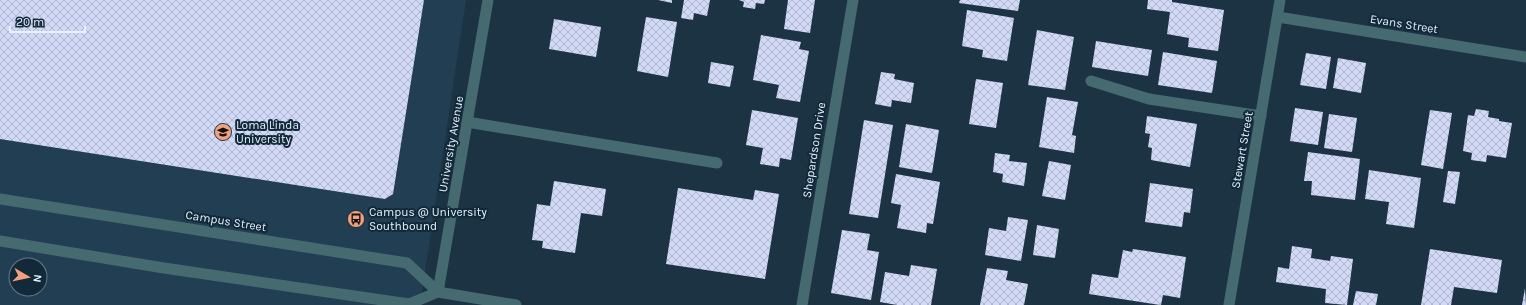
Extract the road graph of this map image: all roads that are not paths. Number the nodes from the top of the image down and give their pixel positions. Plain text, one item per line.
1 (488, 0) edge
2 (852, 0) edge
3 (1280, 0) edge
4 (1278, 17) junction
5 (1526, 57) edge
6 (1091, 81) dead end
7 (1261, 116) junction
8 (467, 122) junction
9 (717, 163) dead end
10 (0, 199) edge
11 (0, 241) edge
12 (438, 292) junction
13 (516, 305) edge
14 (802, 305) edge
15 (1229, 305) edge

1 - 8 street, University Avenue
2 - 14 street, Shepardson Drive
3 - 4 street, Stewart Street
4 - 5 street, Evans Street
4 - 7 street, Stewart Street
6 - 7 street
7 - 15 street, Stewart Street
8 - 9 street
8 - 12 street, University Avenue
10 - 12 street, Campus Street
11 - 12 street
12 - 13 street

